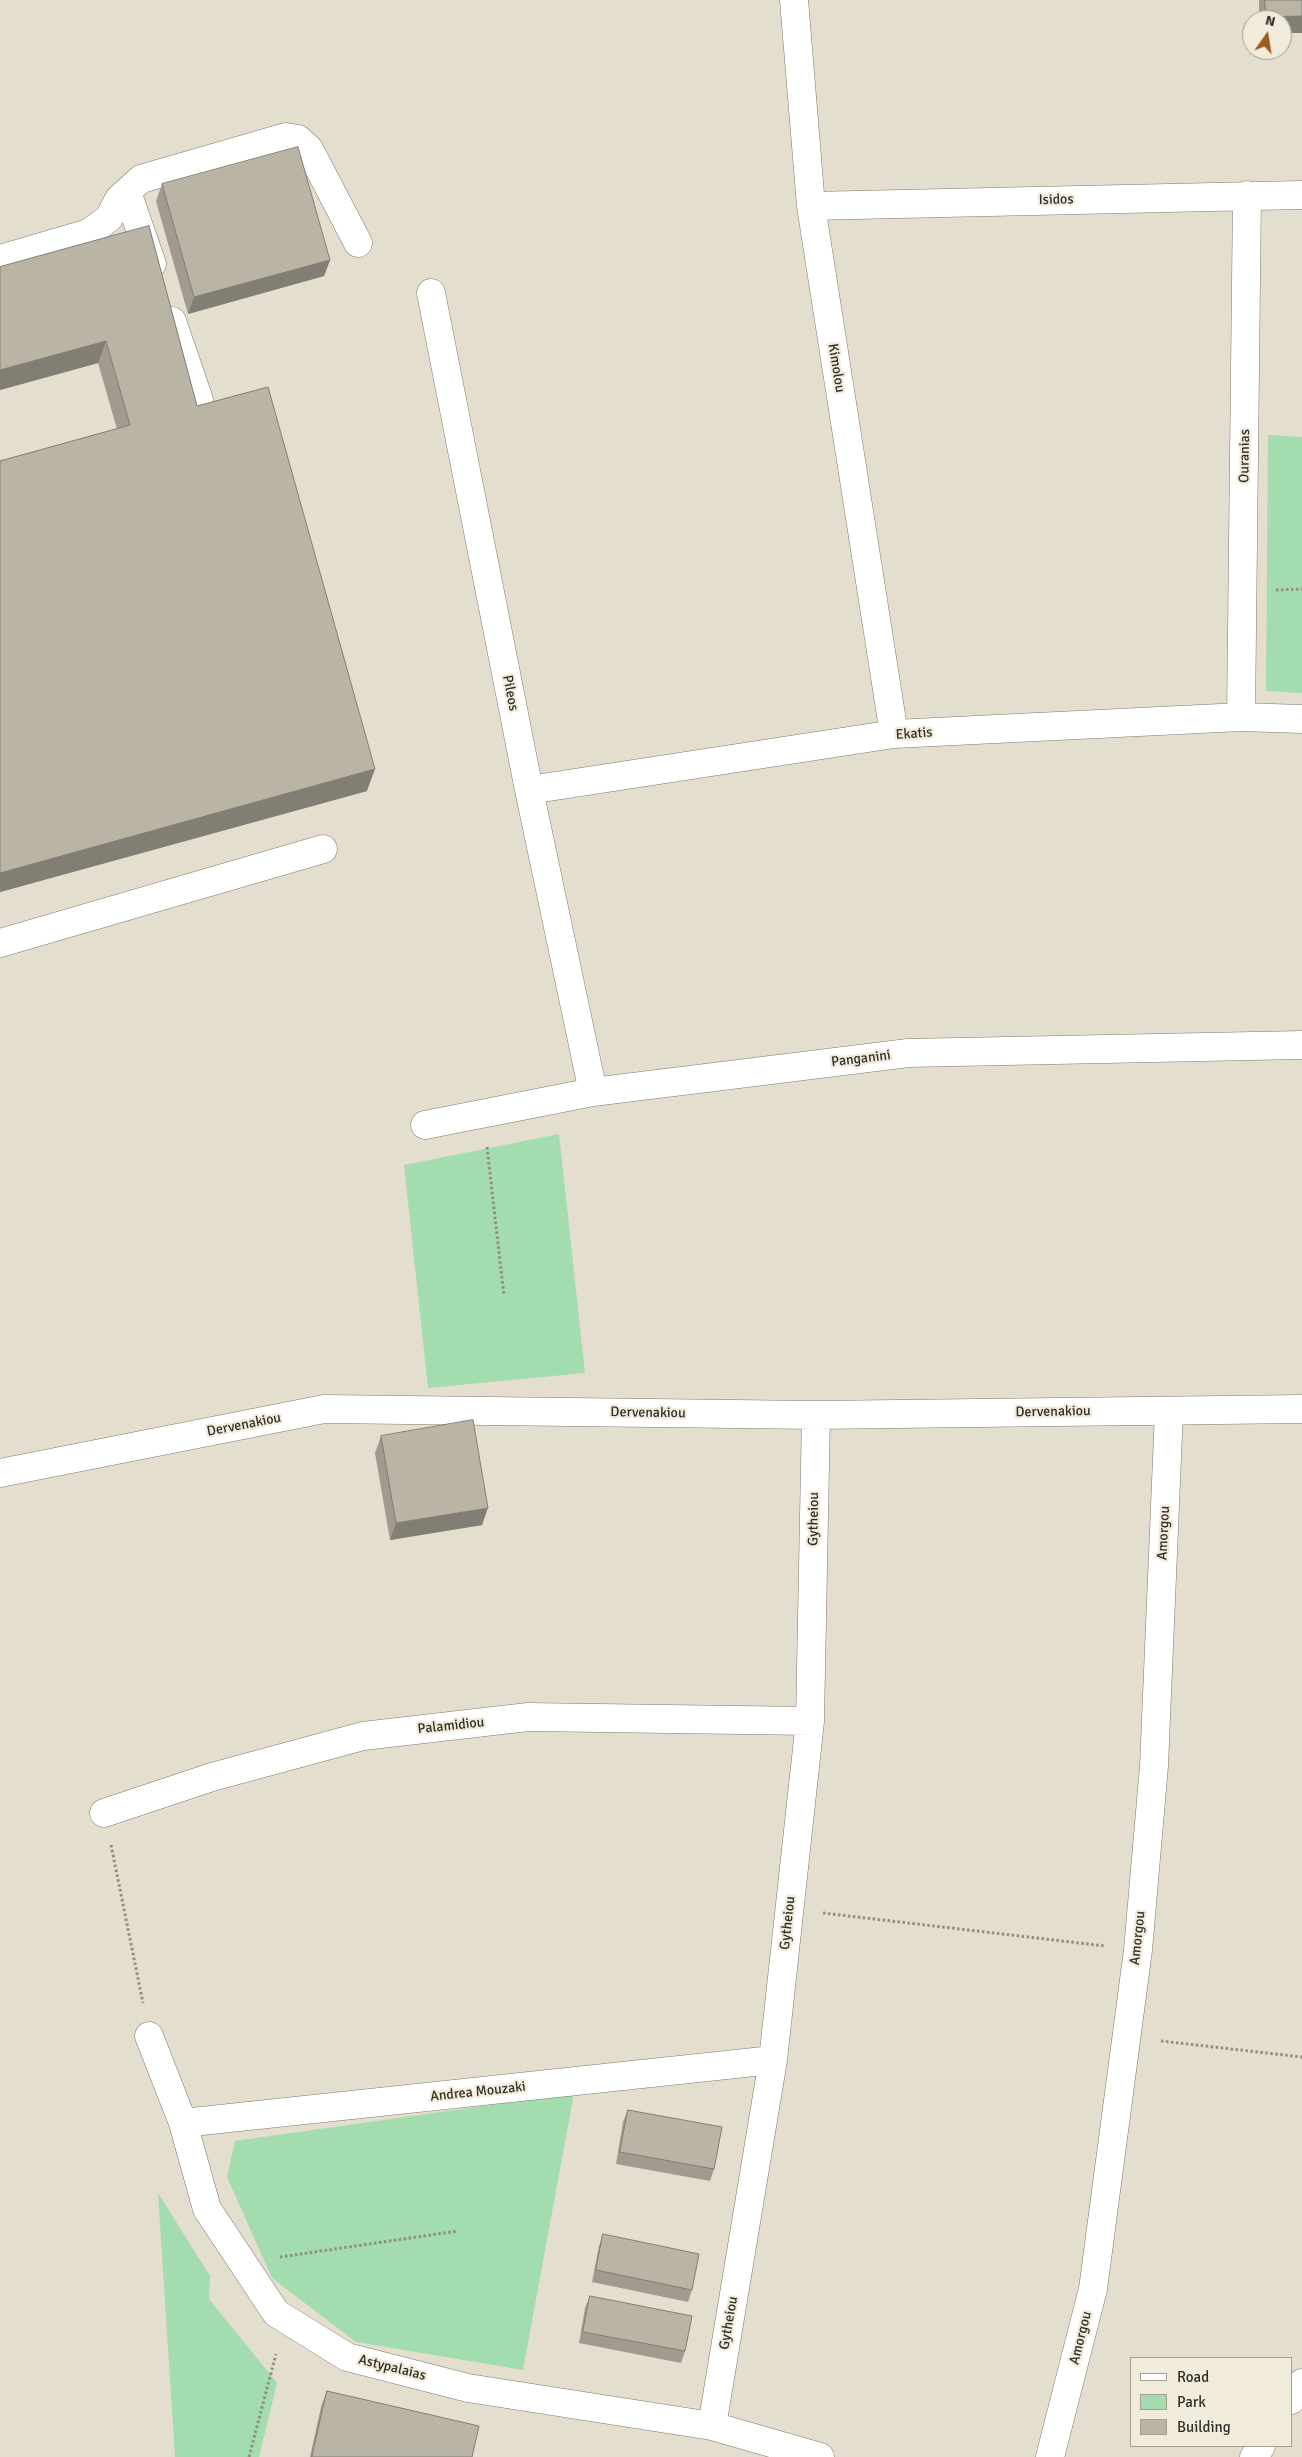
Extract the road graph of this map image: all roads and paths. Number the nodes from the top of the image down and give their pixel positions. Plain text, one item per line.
1 (794, 0) edge
2 (128, 192) junction
3 (1247, 195) junction
4 (1302, 195) edge
5 (810, 206) junction
6 (358, 243) dead end
7 (0, 259) edge
8 (430, 293) dead end
9 (199, 400) dead end
10 (1241, 717) junction
11 (1302, 719) edge
12 (894, 734) junction
13 (529, 790) junction
14 (323, 849) dead end
15 (0, 943) edge
16 (1302, 1045) edge
17 (593, 1092) junction
18 (483, 1113) junction
19 (425, 1125) dead end
20 (504, 1296) dead end
21 (1302, 1409) edge
22 (1170, 1411) junction
23 (816, 1415) junction
24 (0, 1473) edge
25 (810, 1721) junction
26 (104, 1813) joint
27 (790, 1909) junction
28 (1138, 1950) junction
29 (150, 2036) joint
30 (1126, 2038) junction
31 (1302, 2057) edge
32 (773, 2060) junction
33 (183, 2123) junction
34 (458, 2231) dead end
35 (243, 2262) junction
36 (285, 2319) junction
37 (1302, 2383) edge
38 (1292, 2398) edge
39 (712, 2426) junction
40 (249, 2457) edge
41 (820, 2457) edge
42 (1050, 2457) edge

1 - 5 street, Kimolou
2 - 6 street
2 - 7 street
2 - 9 street
3 - 4 street, Isidos
3 - 5 street, Isidos
3 - 10 street, Ouranias
5 - 12 street, Kimolou
8 - 13 street, Pileos
10 - 11 street, Ekatis
10 - 12 street, Ekatis
12 - 13 street, Ekatis
13 - 17 street, Pileos
14 - 15 street
16 - 17 street, Panganini
17 - 18 street, Panganini
18 - 19 street, Panganini
18 - 20 path
21 - 22 street, Dervenakiou
22 - 23 street, Dervenakiou
22 - 28 street, Amorgou
23 - 24 street, Dervenakiou
23 - 25 street, Gytheiou
25 - 26 street, Palamidiou
25 - 27 street, Gytheiou
26 - 29 path
27 - 28 path
27 - 32 street, Gytheiou
28 - 30 street, Amorgou
29 - 33 street, Astypalaias
30 - 31 path
30 - 42 street, Amorgou
32 - 33 street, Andrea Mouzaki
32 - 39 street, Gytheiou
33 - 35 street, Astypalaias
34 - 35 path
35 - 36 street, Astypalaias
36 - 39 street, Astypalaias
36 - 40 path
37 - 38 street
39 - 41 street, Astypalaias

